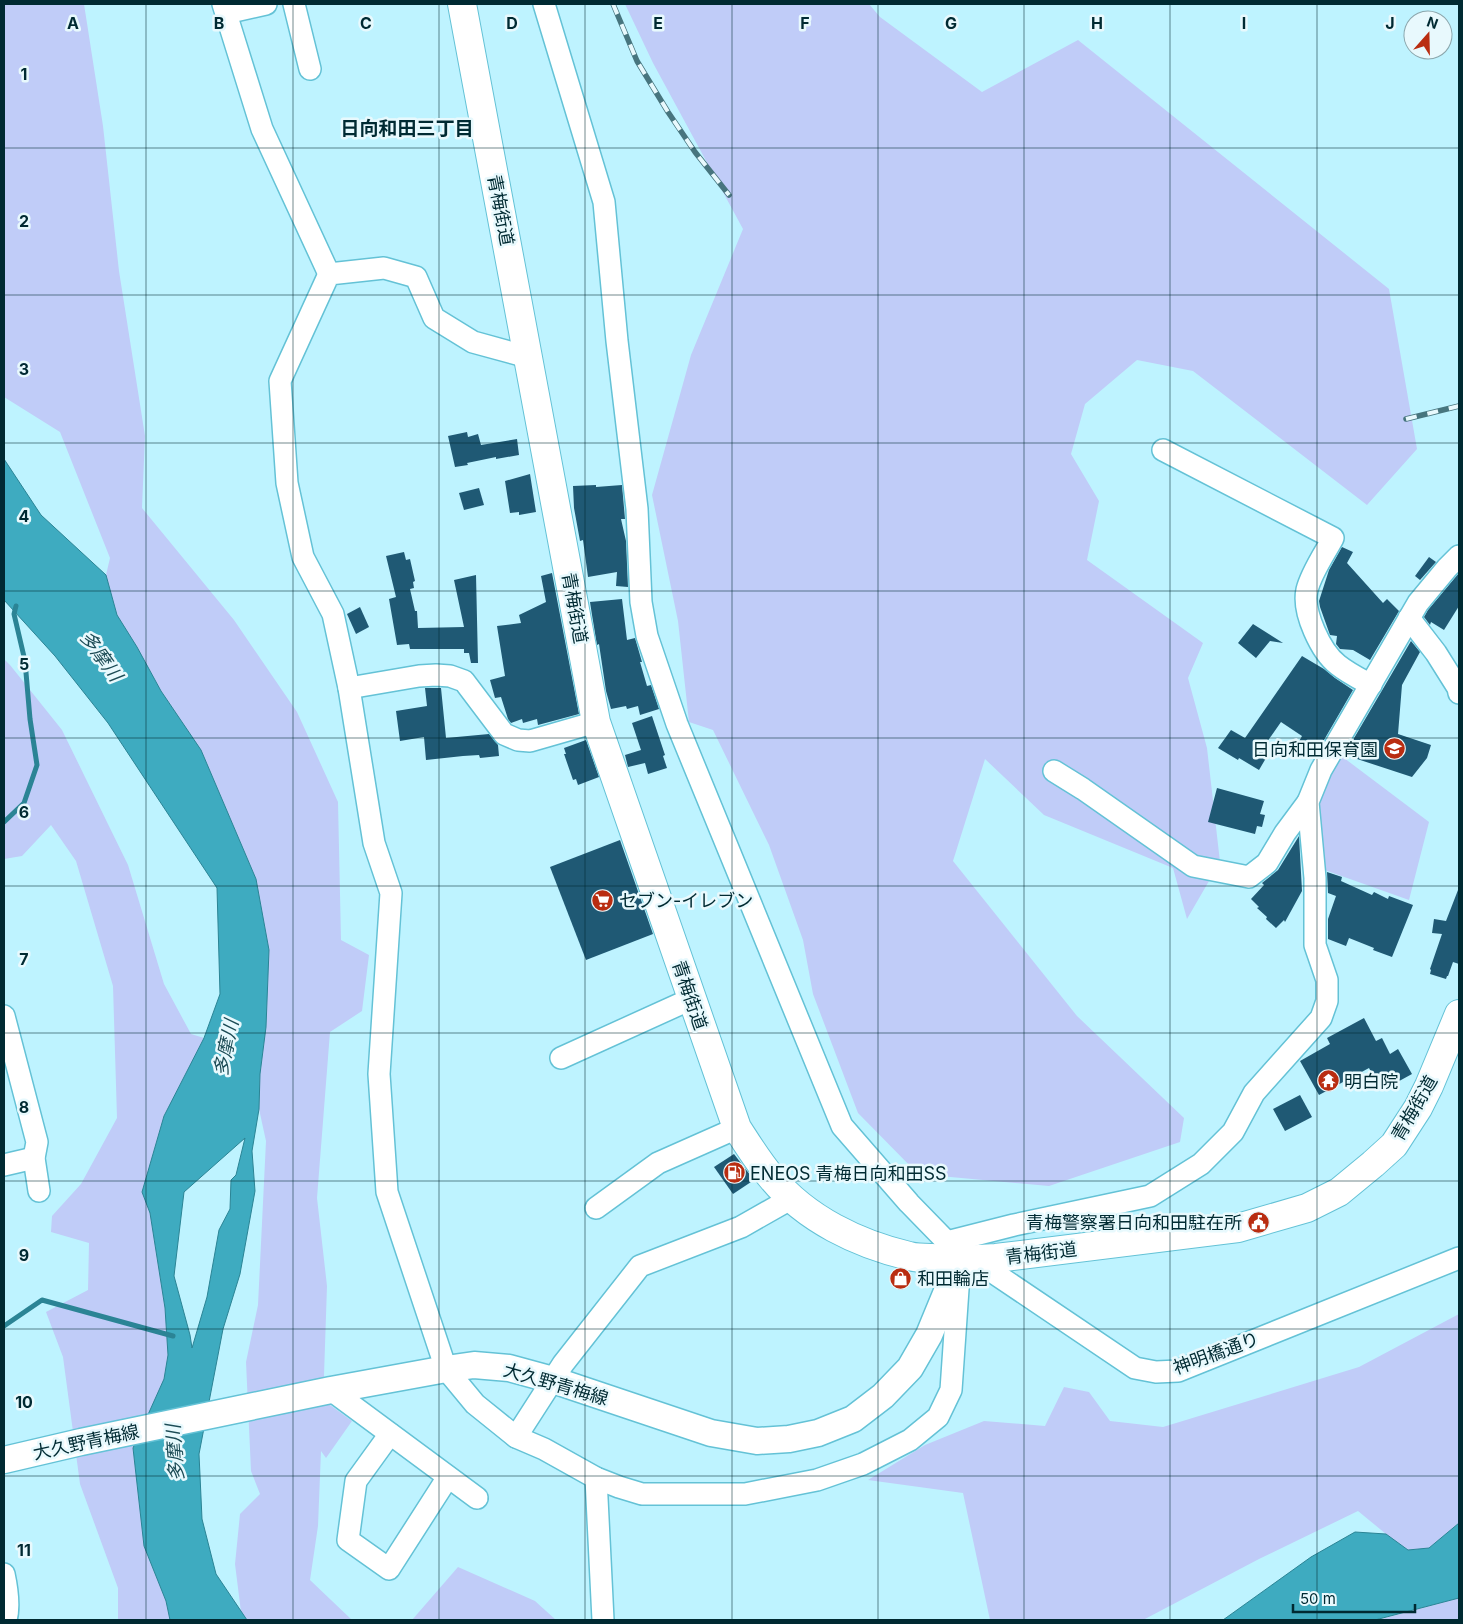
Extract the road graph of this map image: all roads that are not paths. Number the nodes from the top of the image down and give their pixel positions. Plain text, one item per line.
1 (266, 4) edge
2 (294, 4) edge
3 (462, 4) edge
4 (544, 4) edge
5 (224, 9) edge
6 (310, 69) dead end
7 (329, 274) junction
8 (528, 357) junction
9 (1163, 450) dead end
10 (1459, 556) edge
11 (1409, 618) junction
12 (1371, 686) junction
13 (349, 688) junction
14 (1459, 693) edge
15 (596, 722) junction
16 (1054, 771) dead end
17 (1308, 802) junction
18 (691, 999) junction
19 (1459, 1014) edge
20 (4, 1016) edge
21 (561, 1058) dead end
22 (13, 1088) edge
23 (737, 1128) junction
24 (34, 1158) junction
25 (4, 1165) edge
26 (39, 1191) dead end
27 (792, 1198) junction
28 (596, 1208) dead end
29 (953, 1251) junction
30 (1459, 1258) edge
31 (446, 1369) junction
32 (553, 1380) junction
33 (324, 1392) junction
34 (390, 1434) junction
35 (516, 1437) junction
36 (4, 1460) edge
37 (448, 1476) junction
38 (596, 1478) junction
39 (476, 1498) dead end
40 (4, 1574) edge
41 (6, 1620) edge
42 (603, 1620) edge

1 - 5 street
2 - 6 street
3 - 8 highway, 青梅街道
4 - 29 street
5 - 7 street
7 - 8 street
7 - 13 street
8 - 15 highway, 青梅街道
9 - 12 street
10 - 11 street
11 - 12 street
11 - 14 street
12 - 17 street
13 - 15 street
13 - 31 street
15 - 18 highway, 青梅街道
16 - 17 street
17 - 29 street
18 - 21 street
18 - 23 highway, 青梅街道
19 - 29 highway, 青梅街道
20 - 22 street
22 - 24 street
23 - 27 highway, 青梅街道
23 - 28 street
24 - 25 street
24 - 26 street
27 - 29 highway, 青梅街道
27 - 32 street
29 - 30 street, 神明橋通り
29 - 32 main road, 大久野青梅線
29 - 38 street
31 - 32 main road, 大久野青梅線
31 - 33 main road, 大久野青梅線
31 - 35 street
32 - 35 street
33 - 34 street
33 - 36 main road, 大久野青梅線
34 - 37 street
34 - 37 street
35 - 38 street
37 - 39 street
38 - 42 street
40 - 41 street

